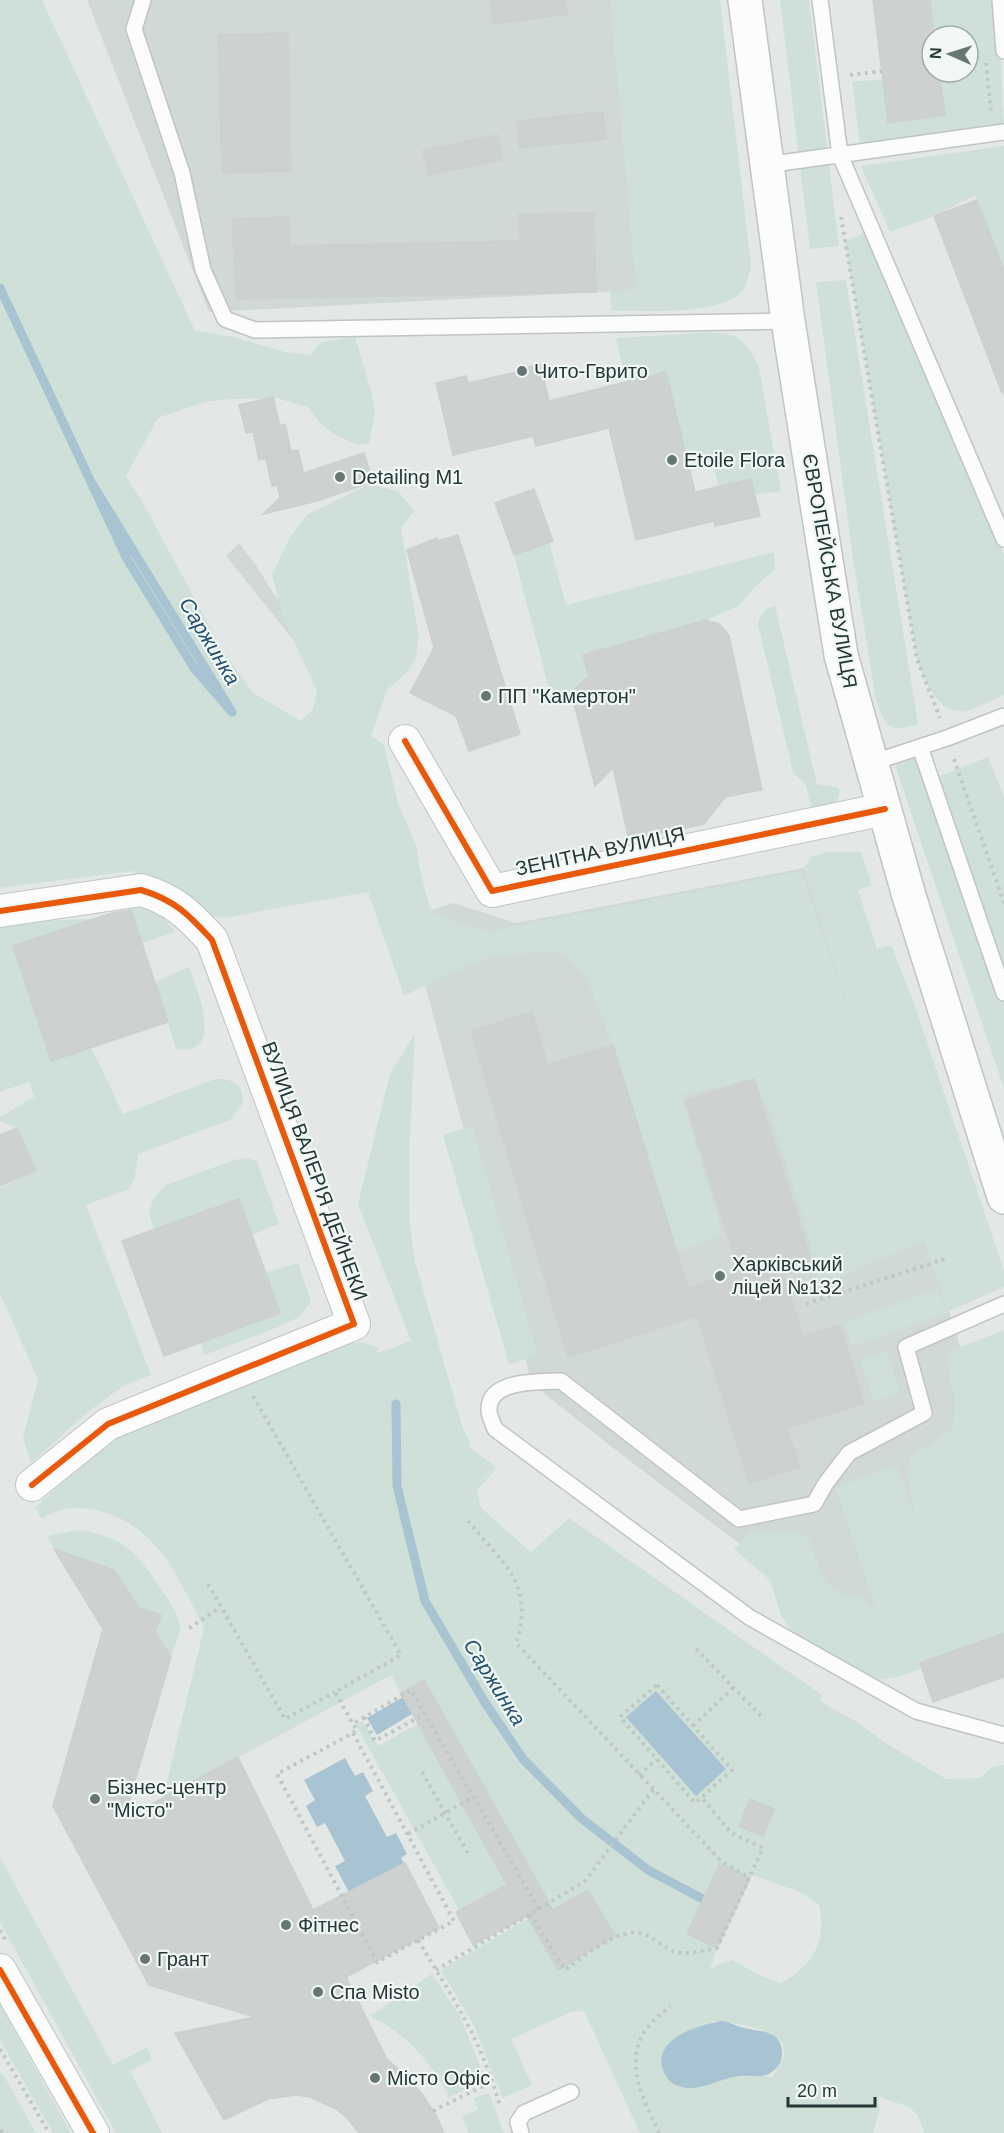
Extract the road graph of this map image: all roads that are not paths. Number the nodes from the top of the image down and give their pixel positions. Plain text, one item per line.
1 (143, 0) edge
2 (745, 0) edge
3 (820, 0) edge
4 (1000, 0) edge
5 (1004, 51) edge
6 (999, 133) edge
7 (840, 155) junction
8 (766, 165) junction
9 (788, 321) junction
10 (1004, 539) edge
11 (1004, 716) edge
12 (405, 741) dead end
13 (920, 747) junction
14 (871, 763) junction
15 (885, 809) junction
16 (0, 911) edge
17 (1004, 993) edge
18 (1004, 1197) edge
19 (1004, 1304) edge
20 (32, 1485) dead end
21 (1004, 1735) edge
22 (0, 1970) edge
23 (571, 2092) dead end
24 (93, 2133) edge
25 (521, 2133) edge

1 - 9 lane
2 - 8 main road, ЄВРОПЕЙСЬКА ВУЛИЦЯ
3 - 7 lane
4 - 5 lane
6 - 7 lane
7 - 8 lane
7 - 10 lane
8 - 9 main road, ЄВРОПЕЙСЬКА ВУЛИЦЯ
9 - 14 main road, ЄВРОПЕЙСЬКА ВУЛИЦЯ
11 - 13 lane
12 - 15 street, ЗЕНІТНА ВУЛИЦЯ
13 - 14 lane
13 - 17 lane
14 - 15 main road, ЄВРОПЕЙСЬКА ВУЛИЦЯ
15 - 18 main road, ЄВРОПЕЙСЬКА ВУЛИЦЯ
16 - 20 street, ВУЛИЦЯ ВАЛЕРІЯ ДЕЙНЕКИ
19 - 21 lane
22 - 24 street
23 - 25 lane

